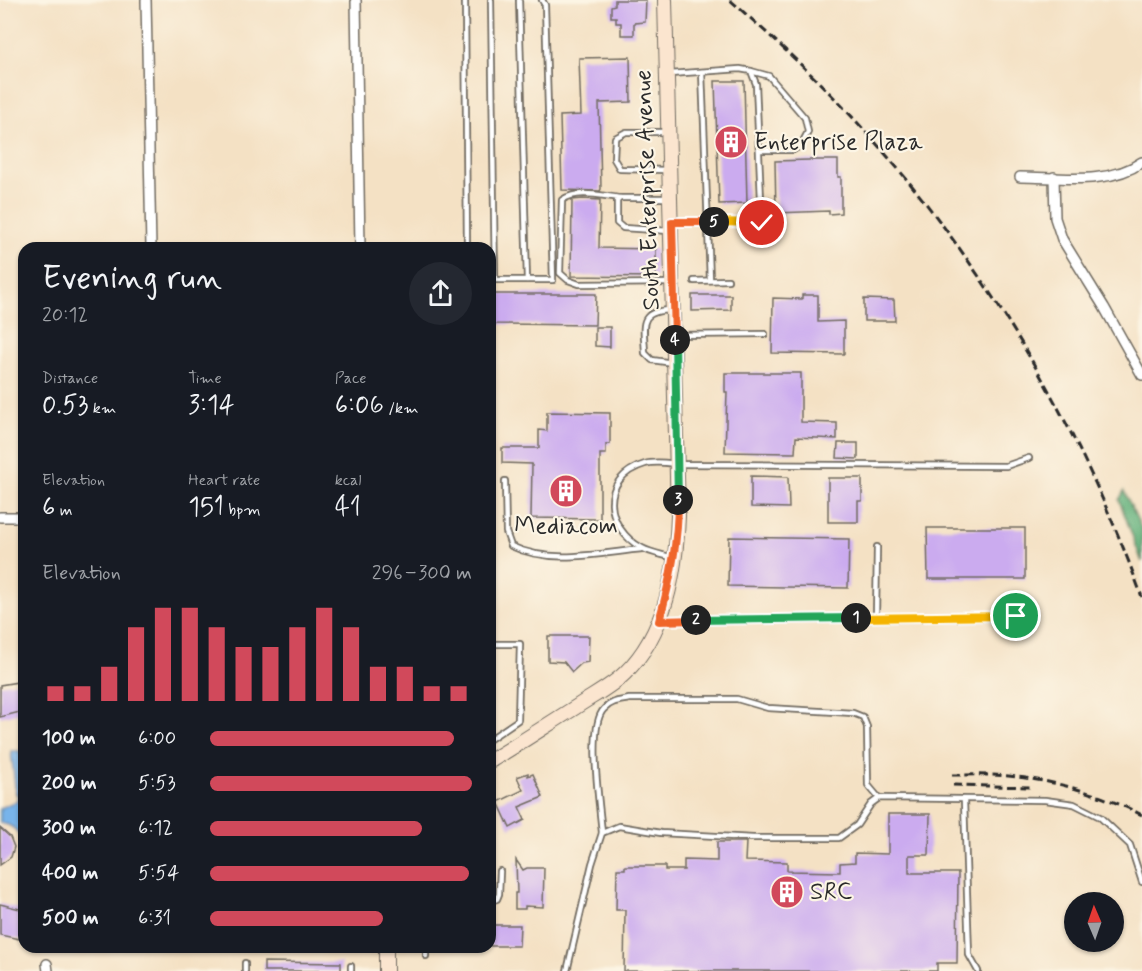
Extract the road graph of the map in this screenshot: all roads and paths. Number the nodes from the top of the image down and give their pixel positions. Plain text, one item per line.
1 (146, 0) edge
2 (356, 0) edge
3 (465, 0) edge
4 (492, 0) edge
5 (519, 0) edge
6 (542, 0) edge
7 (665, 0) edge
8 (751, 71) junction
9 (702, 72) junction
10 (667, 74) junction
11 (669, 132) junction
12 (760, 150) junction
13 (1142, 162) edge
14 (670, 170) junction
15 (1020, 177) dead end
16 (1054, 177) junction
17 (620, 198) junction
18 (671, 198) junction
19 (707, 222) junction
20 (672, 227) junction
21 (151, 242) edge
22 (360, 242) edge
23 (467, 242) edge
24 (493, 242) edge
25 (496, 280) edge
26 (527, 280) junction
27 (710, 280) junction
28 (728, 280) dead end
29 (694, 281) dead end
30 (673, 283) junction
31 (674, 310) junction
32 (765, 334) dead end
33 (674, 335) junction
34 (675, 364) junction
35 (1142, 375) edge
36 (1029, 458) dead end
37 (677, 464) junction
38 (505, 481) dead end
39 (0, 517) edge
40 (18, 517) edge
41 (877, 547) dead end
42 (642, 549) junction
43 (675, 558) junction
44 (1016, 616) dead end
45 (876, 618) junction
46 (659, 621) junction
47 (496, 644) edge
48 (496, 735) edge
49 (496, 754) edge
50 (879, 798) junction
51 (964, 800) junction
52 (602, 833) junction
53 (500, 871) dead end
54 (1142, 882) edge
55 (496, 899) edge
56 (386, 953) edge
57 (245, 963) dead end
58 (245, 971) edge
59 (386, 971) edge
60 (567, 971) edge
61 (978, 971) edge

1 - 21 street
2 - 22 street
3 - 23 lane
4 - 24 lane
5 - 26 lane
6 - 26 lane
7 - 10 street, South Enterprise Avenue
8 - 9 lane
8 - 12 lane
8 - 12 lane
9 - 10 lane
9 - 19 lane
10 - 11 street, South Enterprise Avenue
11 - 14 street, South Enterprise Avenue
11 - 14 lane
12 - 19 lane
13 - 16 street
14 - 18 street, South Enterprise Avenue
15 - 16 street
16 - 35 street
17 - 18 lane
17 - 20 lane
17 - 30 lane
18 - 20 street, South Enterprise Avenue
19 - 20 lane
19 - 27 lane
20 - 30 street, South Enterprise Avenue
25 - 26 lane
27 - 28 lane
27 - 29 lane
30 - 31 street, South Enterprise Avenue
31 - 33 street, South Enterprise Avenue
31 - 34 lane
32 - 33 lane
33 - 34 street, South Enterprise Avenue
34 - 37 street, South Enterprise Avenue
36 - 37 lane
37 - 42 lane
37 - 43 street, South Enterprise Avenue
38 - 42 lane
39 - 40 street
41 - 45 lane
42 - 43 lane
43 - 46 street, South Enterprise Avenue
44 - 45 lane
45 - 46 lane
46 - 49 street, South Enterprise Avenue
47 - 48 lane
50 - 51 lane
50 - 52 lane
50 - 52 lane
51 - 54 lane
51 - 61 lane
52 - 60 lane
53 - 55 lane
56 - 59 street
57 - 58 lane

